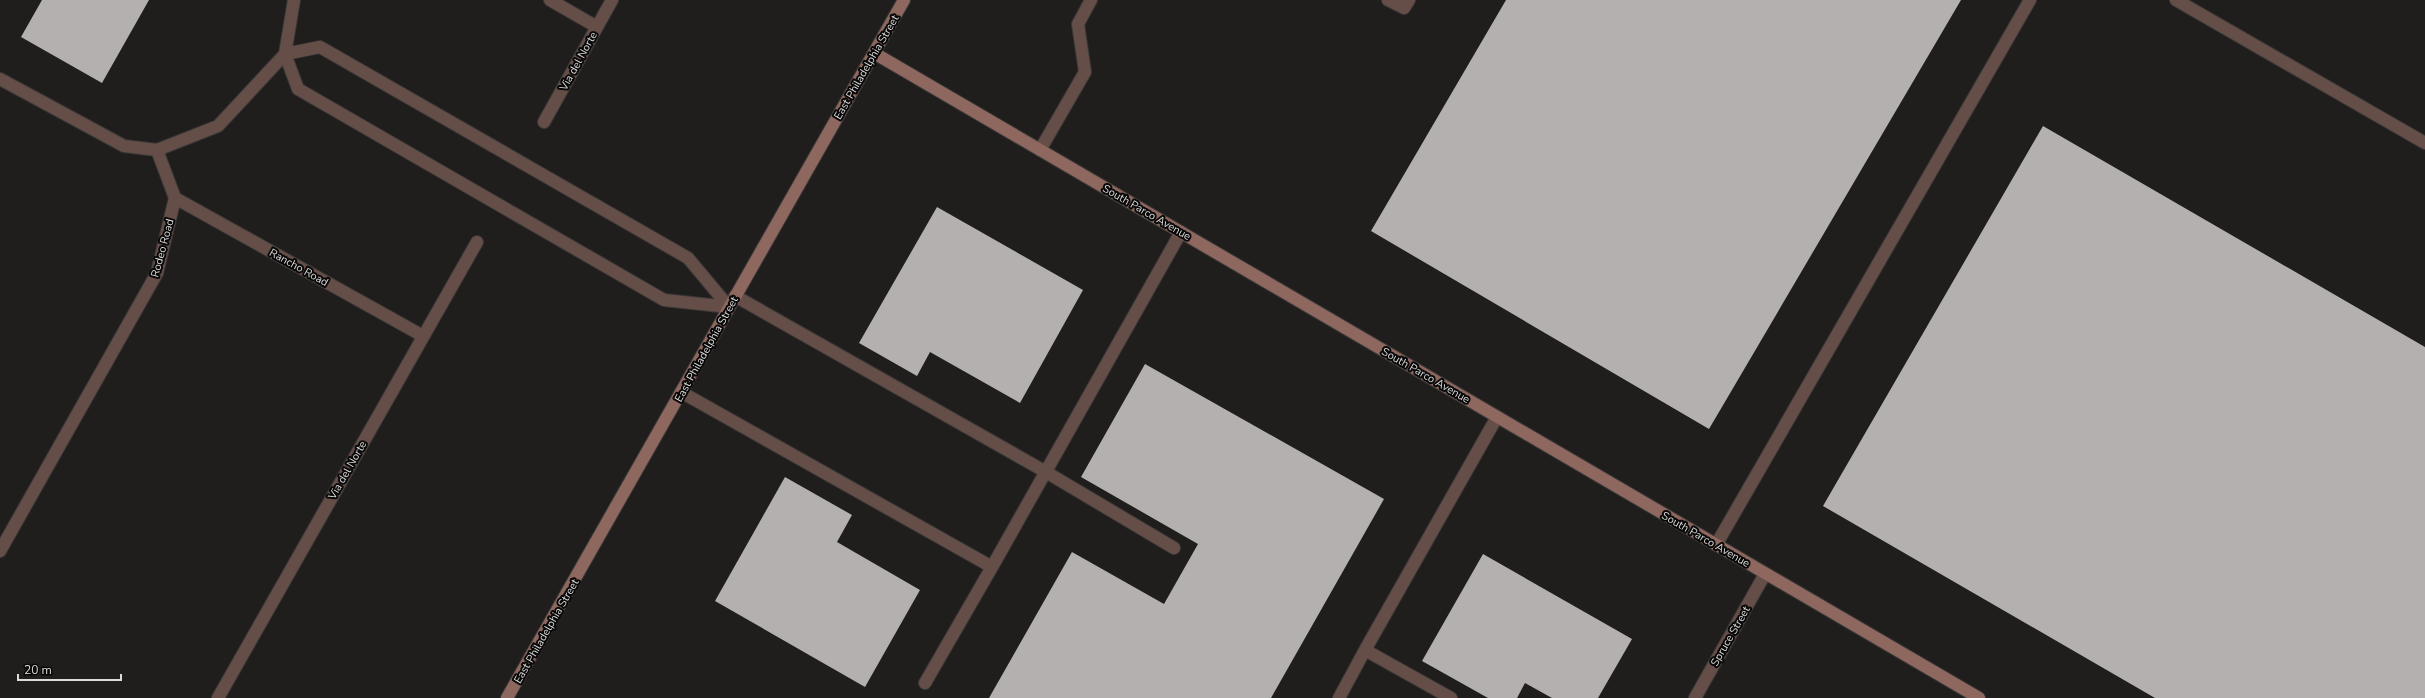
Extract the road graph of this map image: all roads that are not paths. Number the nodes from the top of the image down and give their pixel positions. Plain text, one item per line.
1 (294, 0) edge
2 (550, 0) edge
3 (612, 0) edge
4 (904, 0) edge
5 (1091, 0) edge
6 (1388, 0) edge
7 (1408, 0) edge
8 (2030, 0) edge
9 (2176, 0) edge
10 (597, 27) junction
11 (874, 53) junction
12 (285, 54) junction
13 (0, 79) edge
14 (544, 122) dead end
15 (2425, 143) edge
16 (157, 150) junction
17 (1040, 150) junction
18 (175, 198) junction
19 (1181, 232) junction
20 (476, 242) dead end
21 (735, 296) junction
22 (729, 307) junction
23 (423, 336) junction
24 (681, 392) junction
25 (1497, 417) junction
26 (1046, 472) junction
27 (1716, 545) junction
28 (1174, 548) dead end
29 (0, 550) edge
30 (992, 567) junction
31 (1766, 574) junction
32 (1365, 650) junction
33 (925, 683) dead end
34 (218, 698) edge
35 (507, 698) edge
36 (1340, 698) edge
37 (1451, 698) edge
38 (1695, 698) edge
39 (1979, 698) edge

1 - 12 street
2 - 10 street
3 - 10 street, Via del Norte
4 - 11 street, East Philadelphia Street
5 - 17 street
6 - 7 street
8 - 27 street
9 - 15 street
10 - 14 street, Via del Norte
11 - 17 street, South Parco Avenue
11 - 21 street, East Philadelphia Street
12 - 16 street
12 - 22 street
12 - 22 street
13 - 16 street
16 - 18 street
17 - 19 street, South Parco Avenue
18 - 23 street, Rancho Road
18 - 29 street, Rodeo Road
19 - 25 street, South Parco Avenue
19 - 26 street
20 - 23 street, Via del Norte
21 - 22 street, East Philadelphia Street
21 - 26 street
22 - 24 street, East Philadelphia Street
23 - 34 street, Via del Norte
24 - 30 street
24 - 35 street, East Philadelphia Street
25 - 27 street, South Parco Avenue
25 - 32 street
26 - 28 street
26 - 30 street
27 - 31 street, South Parco Avenue
30 - 33 street
31 - 38 street, Spruce Street
31 - 39 street, South Parco Avenue
32 - 36 street
32 - 37 street

